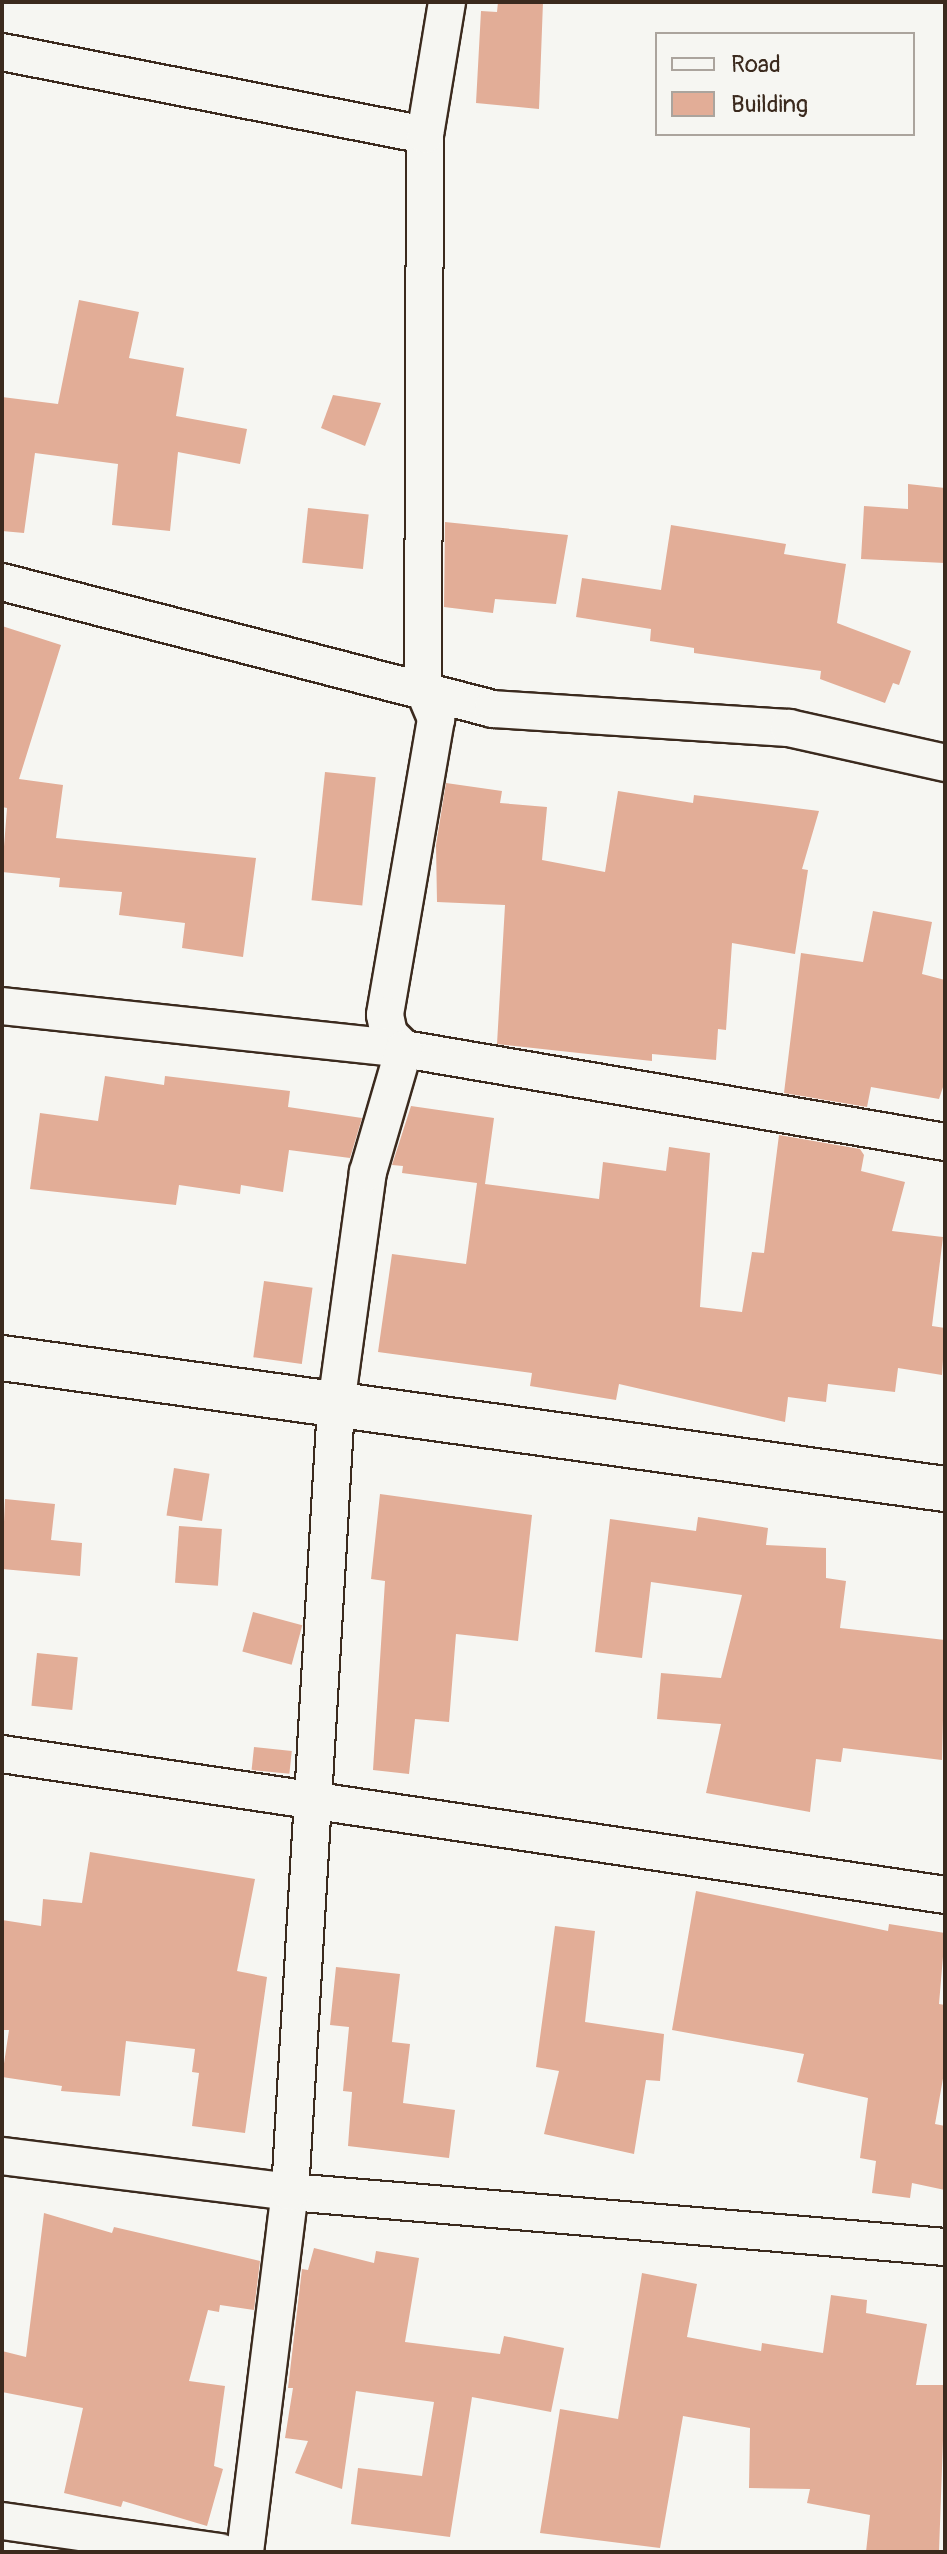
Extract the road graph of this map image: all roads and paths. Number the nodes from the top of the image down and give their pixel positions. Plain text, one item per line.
1 (447, 2) edge
2 (2, 52) edge
3 (425, 135) junction
4 (2, 582) edge
5 (423, 688) junction
6 (945, 763) edge
7 (2, 1006) edge
8 (404, 1049) junction
9 (945, 1142) edge
10 (2, 1358) edge
11 (336, 1405) junction
12 (945, 1489) edge
13 (2, 1754) edge
14 (310, 1798) junction
15 (945, 1895) edge
16 (2, 2156) edge
17 (290, 2192) junction
18 (945, 2247) edge
19 (2, 2521) edge
20 (220, 2552) edge
21 (245, 2552) edge

1 - 3 street
2 - 3 street
3 - 5 street
4 - 5 street
5 - 6 street
5 - 8 street
7 - 8 street
8 - 9 street
8 - 11 street
10 - 11 street
11 - 12 street
11 - 14 street
13 - 14 street
14 - 15 street
14 - 17 street
16 - 17 street
17 - 18 street
17 - 21 street
19 - 20 street

